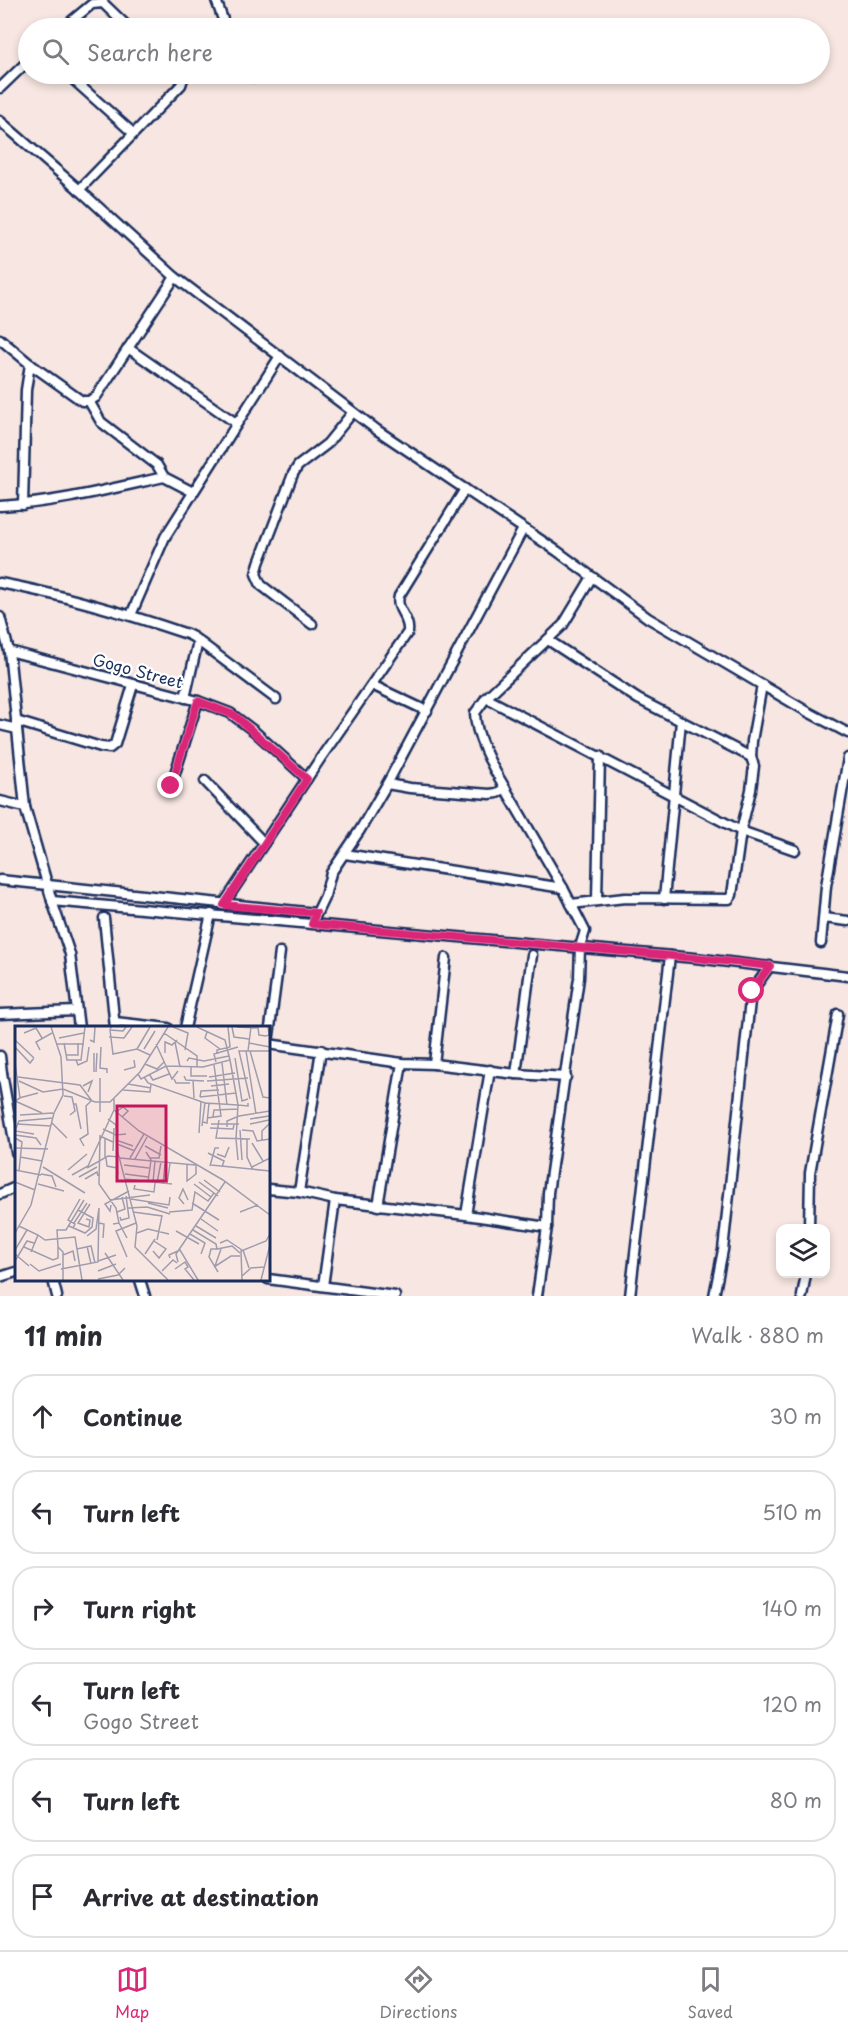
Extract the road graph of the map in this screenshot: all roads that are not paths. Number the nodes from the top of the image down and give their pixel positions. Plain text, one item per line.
1 (216, 0) edge
2 (75, 18) edge
3 (118, 18) edge
4 (222, 18) edge
5 (18, 71) edge
6 (78, 84) edge
7 (181, 84) edge
8 (0, 88) edge
9 (0, 121) edge
10 (133, 133) junction
11 (79, 190) junction
12 (175, 278) junction
13 (0, 339) edge
14 (128, 348) junction
15 (280, 356) junction
16 (30, 364) junction
17 (89, 401) junction
18 (353, 412) junction
19 (237, 423) junction
20 (164, 477) junction
21 (465, 489) junction
22 (193, 492) junction
23 (23, 505) junction
24 (0, 506) edge
25 (523, 529) junction
26 (592, 577) junction
27 (0, 583) edge
28 (131, 615) junction
29 (0, 617) edge
30 (312, 624) dead end
31 (548, 640) junction
32 (198, 641) junction
33 (9, 651) junction
34 (133, 685) junction
35 (372, 685) junction
36 (762, 685) junction
37 (185, 698) junction
38 (486, 698) junction
39 (276, 699) dead end
40 (198, 701) junction
41 (427, 711) junction
42 (681, 721) junction
43 (0, 725) edge
44 (16, 725) junction
45 (848, 733) edge
46 (600, 756) junction
47 (752, 757) junction
48 (848, 758) edge
49 (847, 773) edge
50 (307, 779) junction
51 (205, 781) dead end
52 (387, 784) junction
53 (171, 786) dead end
54 (504, 788) junction
55 (674, 795) junction
56 (0, 801) edge
57 (25, 807) junction
58 (741, 831) junction
59 (264, 843) junction
60 (795, 850) dead end
61 (345, 854) junction
62 (0, 880) edge
63 (48, 885) junction
64 (563, 888) junction
65 (664, 899) junction
66 (597, 900) junction
67 (52, 901) junction
68 (220, 904) junction
69 (572, 904) junction
70 (316, 913) junction
71 (213, 914) junction
72 (104, 918) dead end
73 (824, 918) junction
74 (848, 921) edge
75 (312, 924) junction
76 (820, 943) dead end
77 (580, 947) junction
78 (280, 952) dead end
79 (532, 955) dead end
80 (670, 956) junction
81 (446, 958) dead end
82 (770, 966) junction
83 (848, 976) edge
84 (76, 1011) junction
85 (0, 1014) edge
86 (838, 1014) dead end
87 (115, 1025) edge
88 (78, 1026) edge
89 (133, 1026) edge
90 (185, 1026) edge
91 (270, 1028) edge
92 (270, 1043) edge
93 (321, 1050) junction
94 (0, 1056) edge
95 (402, 1063) junction
96 (434, 1064) junction
97 (490, 1070) junction
98 (1, 1073) edge
99 (516, 1074) junction
100 (566, 1077) junction
101 (12, 1097) edge
102 (15, 1138) edge
103 (15, 1187) edge
104 (270, 1189) edge
105 (299, 1192) junction
106 (0, 1194) edge
107 (335, 1200) junction
108 (378, 1206) junction
109 (466, 1215) junction
110 (808, 1224) edge
111 (548, 1227) junction
112 (15, 1272) edge
113 (0, 1277) edge
114 (805, 1278) edge
115 (270, 1279) edge
116 (53, 1281) edge
117 (140, 1281) edge
118 (323, 1286) junction
119 (57, 1296) edge
120 (145, 1296) edge
121 (395, 1296) edge
122 (537, 1296) edge
123 (630, 1296) edge
124 (714, 1296) edge
125 (802, 1296) edge

1 - 4 street
2 - 3 street
5 - 8 street
6 - 10 street
7 - 10 street
9 - 11 street
10 - 11 street
11 - 12 street
12 - 14 street
12 - 15 street
13 - 16 street
14 - 17 street
14 - 19 street
15 - 18 street
15 - 19 street
16 - 17 street
16 - 23 street
17 - 20 street
18 - 21 street
18 - 30 street
19 - 22 street
20 - 22 street
20 - 23 street
21 - 25 street
21 - 35 street
22 - 28 street
23 - 24 street
25 - 26 street
25 - 41 street
26 - 31 street
26 - 36 street
27 - 28 street
28 - 32 street
29 - 33 street
31 - 38 street
31 - 42 street
32 - 37 street
32 - 39 street
33 - 34 street, Gogo Street
33 - 44 street
34 - 37 street, Gogo Street
34 - 44 street
35 - 41 street
35 - 50 street
36 - 45 street
36 - 47 street
37 - 40 street, Gogo Street
38 - 46 street
38 - 54 street
40 - 50 street, Gogo Street
40 - 53 street
41 - 52 street
42 - 47 street
42 - 55 street
43 - 44 street
44 - 57 street
46 - 55 street
46 - 66 street
47 - 58 street
48 - 49 street
49 - 73 street
50 - 59 street
51 - 59 street
52 - 54 street
52 - 61 street
54 - 64 street
55 - 58 street
55 - 65 street
56 - 57 street
57 - 63 street
58 - 60 street
58 - 65 street
59 - 68 street
61 - 64 street
61 - 70 street
62 - 63 street
63 - 67 street
63 - 68 street
64 - 69 street
65 - 66 street
66 - 69 street
67 - 71 street
67 - 84 street
68 - 70 street
68 - 71 street
69 - 77 street
70 - 75 street
71 - 75 street
71 - 90 street
72 - 87 street
73 - 74 street
73 - 76 street
75 - 77 street
77 - 80 street
77 - 100 street
78 - 91 street
79 - 99 street
80 - 82 street
80 - 123 street
81 - 96 street
82 - 83 street
82 - 124 street
84 - 85 street
84 - 88 street
86 - 110 street
87 - 89 street
92 - 93 street
93 - 95 street
93 - 105 street
94 - 98 street
95 - 96 street
95 - 108 street
96 - 97 street
97 - 99 street
97 - 109 street
98 - 101 street
99 - 100 street
100 - 111 street
101 - 102 street
103 - 106 street
104 - 105 street
105 - 107 street
107 - 108 street
107 - 118 street
108 - 109 street
109 - 111 street
111 - 122 street
112 - 113 street
114 - 125 street
115 - 118 street
116 - 119 street
117 - 120 street
118 - 121 street

